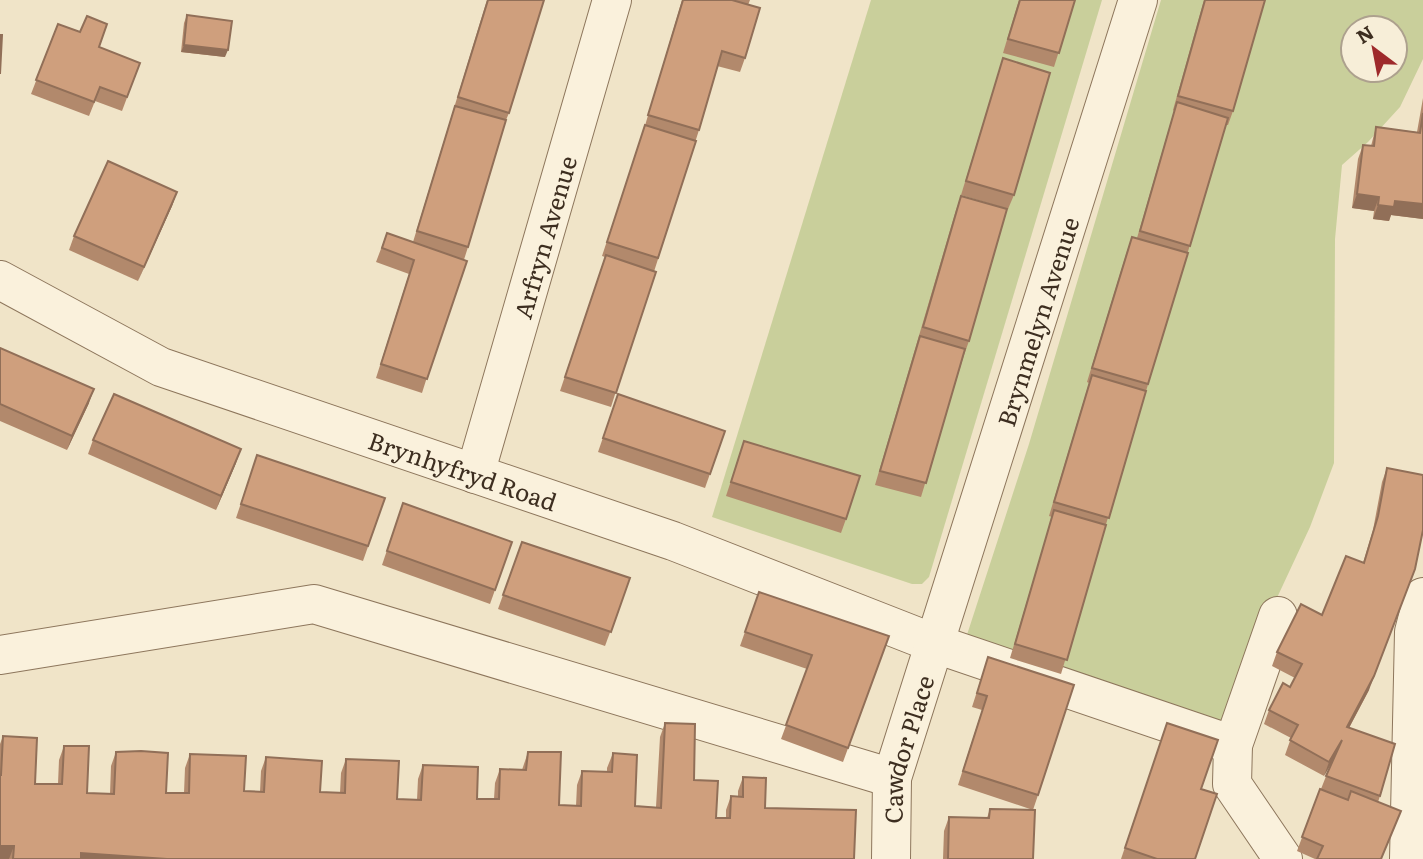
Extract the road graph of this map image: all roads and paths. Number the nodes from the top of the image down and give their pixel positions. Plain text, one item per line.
1 (612, 0) edge
2 (1138, 0) edge
3 (0, 280) edge
4 (475, 474) junction
5 (1423, 597) edge
6 (1278, 616) dead end
7 (936, 644) junction
8 (0, 655) edge
9 (1233, 745) junction
10 (892, 778) junction
11 (891, 859) edge
12 (1283, 859) edge
13 (1409, 859) edge

1 - 4 street, Arfryn Avenue
2 - 7 street, Brynmelyn Avenue
3 - 4 street, Brynhyfryd Road
4 - 7 street, Brynhyfryd Road
5 - 13 street
6 - 9 street
7 - 9 street, Brynhyfryd Road
7 - 10 street, Cawdor Place
8 - 10 street
9 - 12 street
10 - 11 street, Cawdor Place

